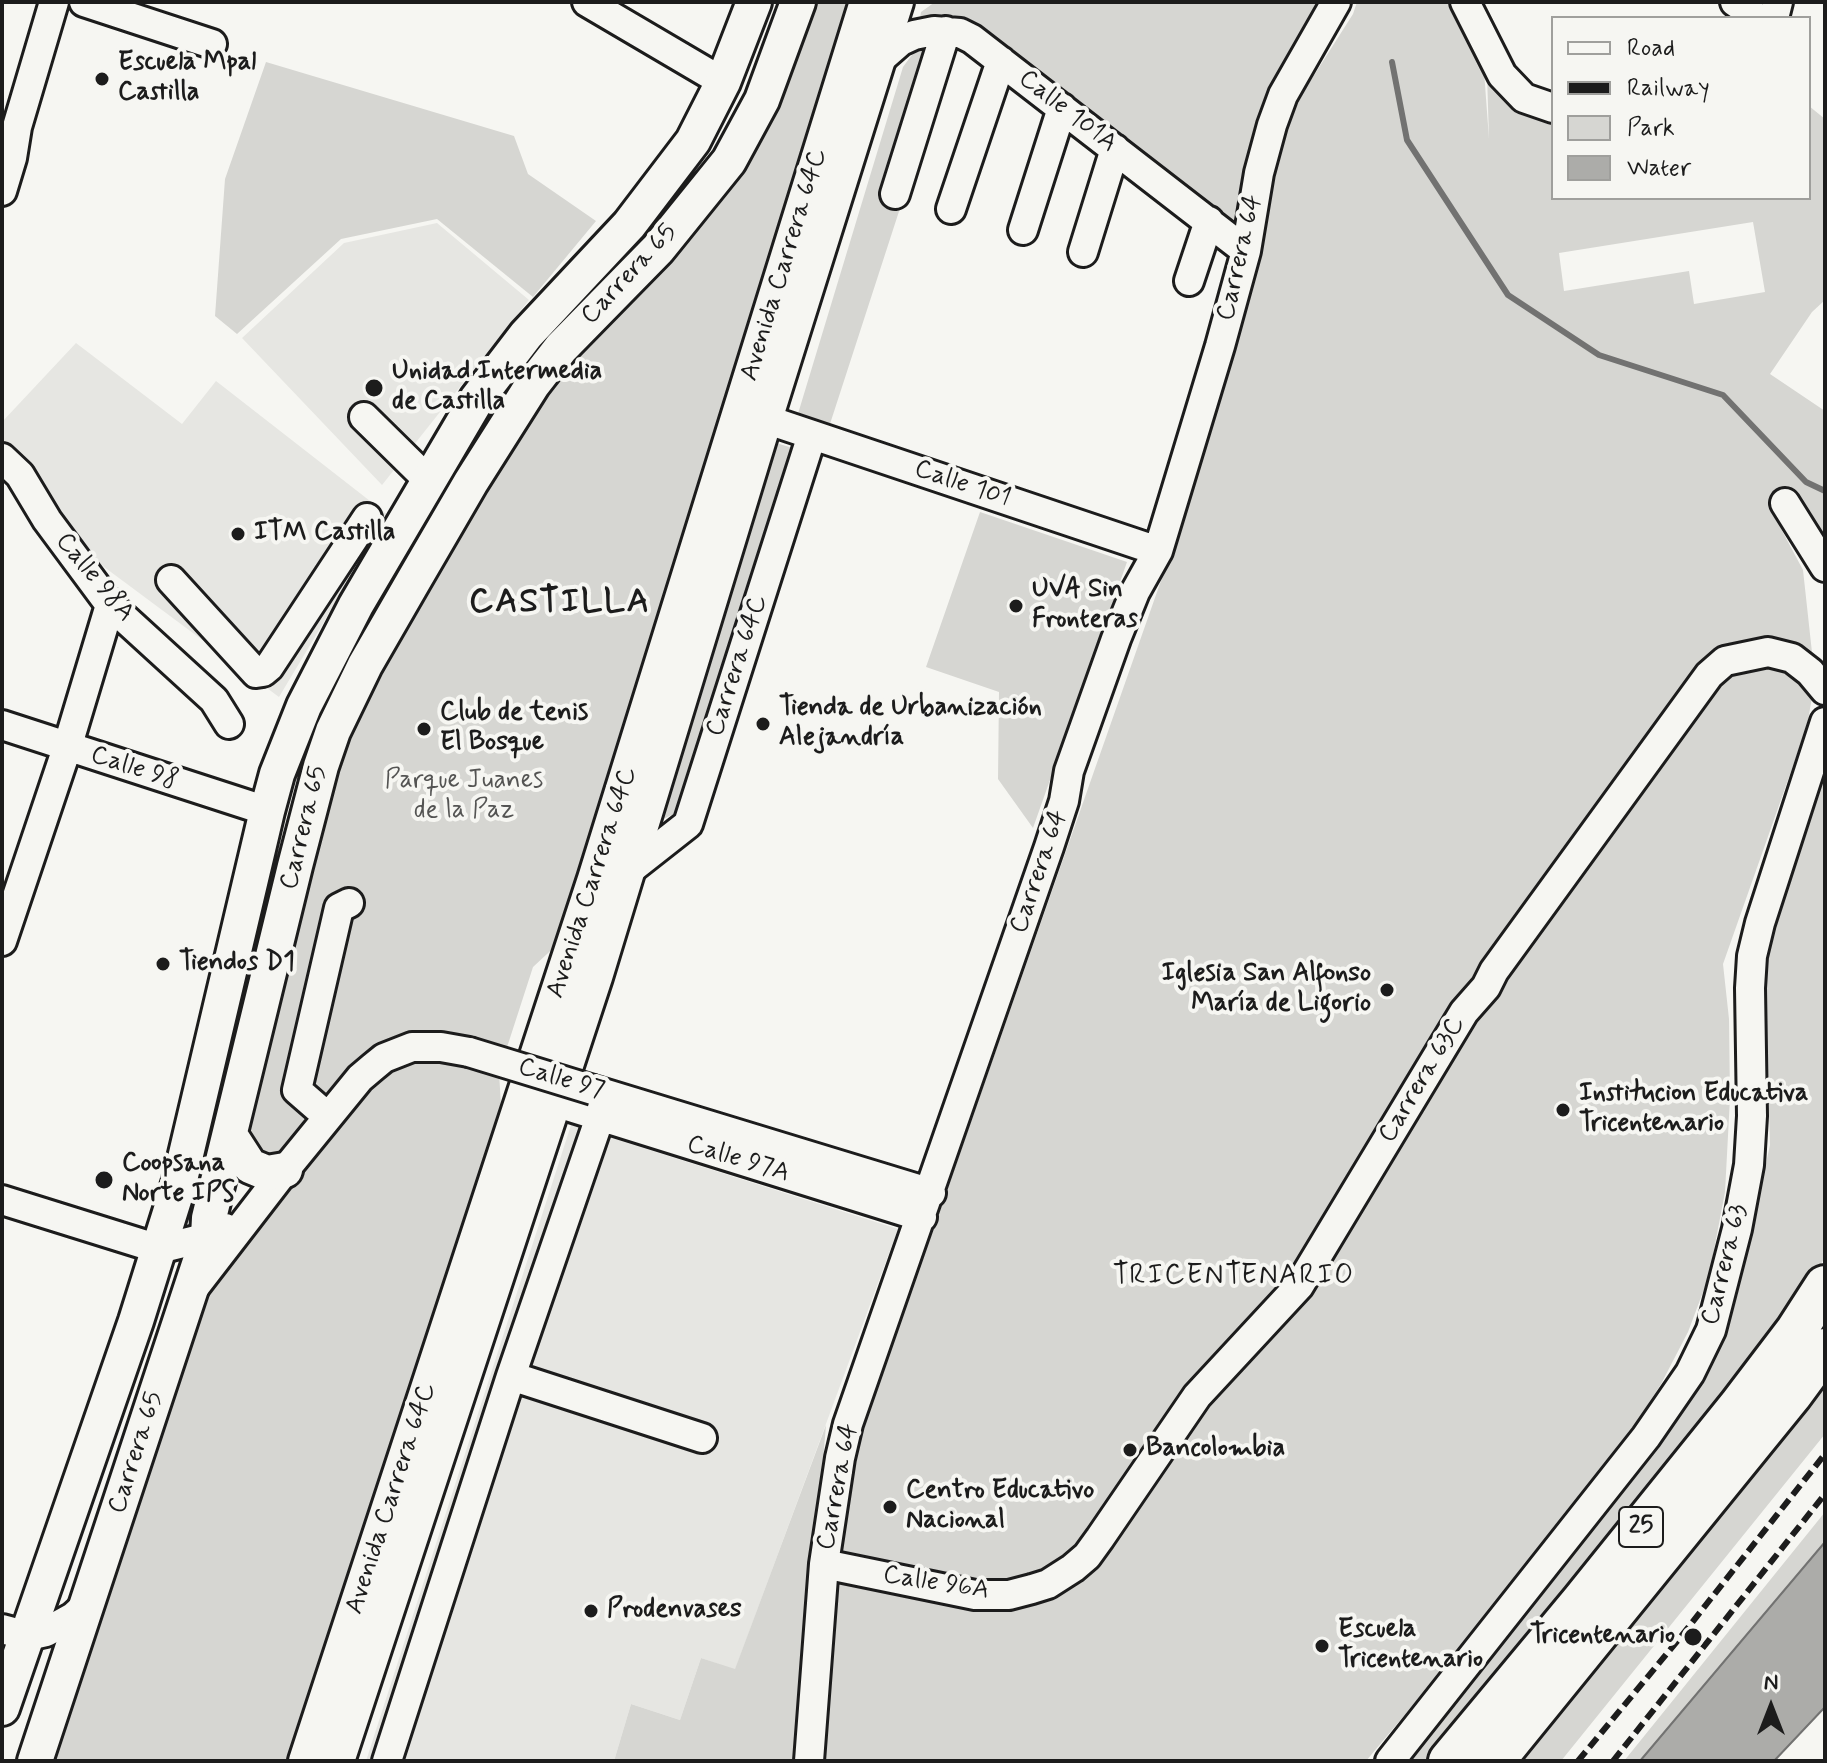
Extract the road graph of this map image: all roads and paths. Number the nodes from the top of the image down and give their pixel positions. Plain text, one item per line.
1 (54, 2) edge
2 (84, 2) edge
3 (587, 2) edge
4 (753, 2) edge
5 (798, 2) edge
6 (867, 2) edge
7 (896, 2) edge
8 (1336, 2) edge
9 (1465, 2) edge
10 (1735, 2) edge
11 (1755, 16) edge
12 (946, 31) junction
13 (212, 44) dead end
14 (1001, 61) junction
15 (877, 62) junction
16 (723, 82) junction
17 (1551, 107) edge
18 (1062, 108) junction
19 (1115, 149) junction
20 (7, 155) edge
21 (2, 191) edge
22 (895, 194) dead end
23 (951, 209) dead end
24 (1209, 221) junction
25 (1023, 230) dead end
26 (1246, 251) junction
27 (1083, 252) dead end
28 (1189, 281) dead end
29 (364, 417) dead end
30 (765, 419) junction
31 (812, 435) junction
32 (2, 458) edge
33 (428, 480) junction
34 (1785, 503) dead end
35 (367, 518) dead end
36 (1158, 551) junction
37 (1825, 567) edge
38 (171, 580) dead end
39 (323, 586) junction
40 (110, 605) junction
41 (356, 605) junction
42 (1825, 690) edge
43 (1825, 722) edge
44 (229, 724) dead end
45 (2, 725) edge
46 (67, 748) junction
47 (267, 811) junction
48 (627, 872) junction
49 (349, 903) dead end
50 (2, 941) edge
51 (554, 1102) junction
52 (596, 1103) junction
53 (328, 1117) junction
54 (230, 1135) junction
55 (285, 1170) junction
56 (2, 1200) edge
57 (926, 1205) junction
58 (253, 1211) junction
59 (208, 1237) junction
60 (159, 1249) junction
61 (1825, 1286) edge
62 (189, 1294) junction
63 (177, 1331) junction
64 (1825, 1349) edge
65 (511, 1376) junction
66 (702, 1438) dead end
67 (824, 1564) junction
68 (1048, 1584) joint
69 (90, 1594) junction
70 (15, 1632) edge
71 (2, 1708) edge
72 (35, 1761) edge
73 (306, 1761) edge
74 (337, 1761) edge
75 (387, 1761) edge
76 (809, 1761) edge
77 (1390, 1761) edge
78 (1449, 1761) edge
79 (1494, 1761) edge

1 - 20 street
2 - 13 street
3 - 16 street
4 - 16 main road, Carrera 65
5 - 54 main road, Carrera 65
6 - 73 main road, Avenida Carrera 64C
7 - 15 main road, Avenida Carrera 64C
8 - 26 street, Carrera 64
9 - 17 street
10 - 11 street
12 - 14 street, Calle 101A
12 - 15 street
12 - 22 street
14 - 18 street, Calle 101A
14 - 23 street
15 - 30 main road, Avenida Carrera 64C
16 - 33 main road, Carrera 65
18 - 19 street, Calle 101A
18 - 25 street
19 - 24 street, Calle 101A
19 - 27 street
20 - 21 street
24 - 26 street, Calle 101A
24 - 28 street
26 - 36 street, Carrera 64
29 - 33 street
30 - 31 street, Calle 101
30 - 48 main road, Avenida Carrera 64C
31 - 36 street, Calle 101
31 - 48 street, Carrera 64C
32 - 40 street, Calle 98A
33 - 41 main road, Carrera 65
34 - 37 street
35 - 39 street
36 - 57 street, Carrera 64
38 - 39 street
39 - 41 street
40 - 44 street, Calle 98A
40 - 46 street
41 - 47 main road, Carrera 65
42 - 68 street, Carrera 63C
43 - 77 street, Carrera 63
45 - 46 street, Calle 98
46 - 47 street, Calle 98
46 - 50 street
47 - 60 main road, Carrera 65
48 - 51 main road, Avenida Carrera 64C
49 - 53 street
51 - 52 street
51 - 74 main road, Avenida Carrera 64C
52 - 53 street, Calle 97, bridge
52 - 57 street, Calle 97
52 - 65 street
53 - 55 street, Calle 97
54 - 55 main road
54 - 59 main road, Carrera 65
55 - 58 street, Calle 97
56 - 60 street
57 - 67 street, Carrera 64
58 - 59 street, Calle 97
58 - 62 street, Calle 97
59 - 60 street, Calle 97
59 - 62 main road, Carrera 65
60 - 63 main road
60 - 70 main road, Carrera 65
61 - 78 highway, 25
62 - 63 main road, Carrera 65
63 - 69 main road, Carrera 65
64 - 79 highway, 25
65 - 66 street
65 - 75 street
67 - 68 street, Calle 96A
67 - 76 street, Carrera 64
69 - 70 street
69 - 72 main road, Carrera 65
70 - 71 main road, Carrera 65

